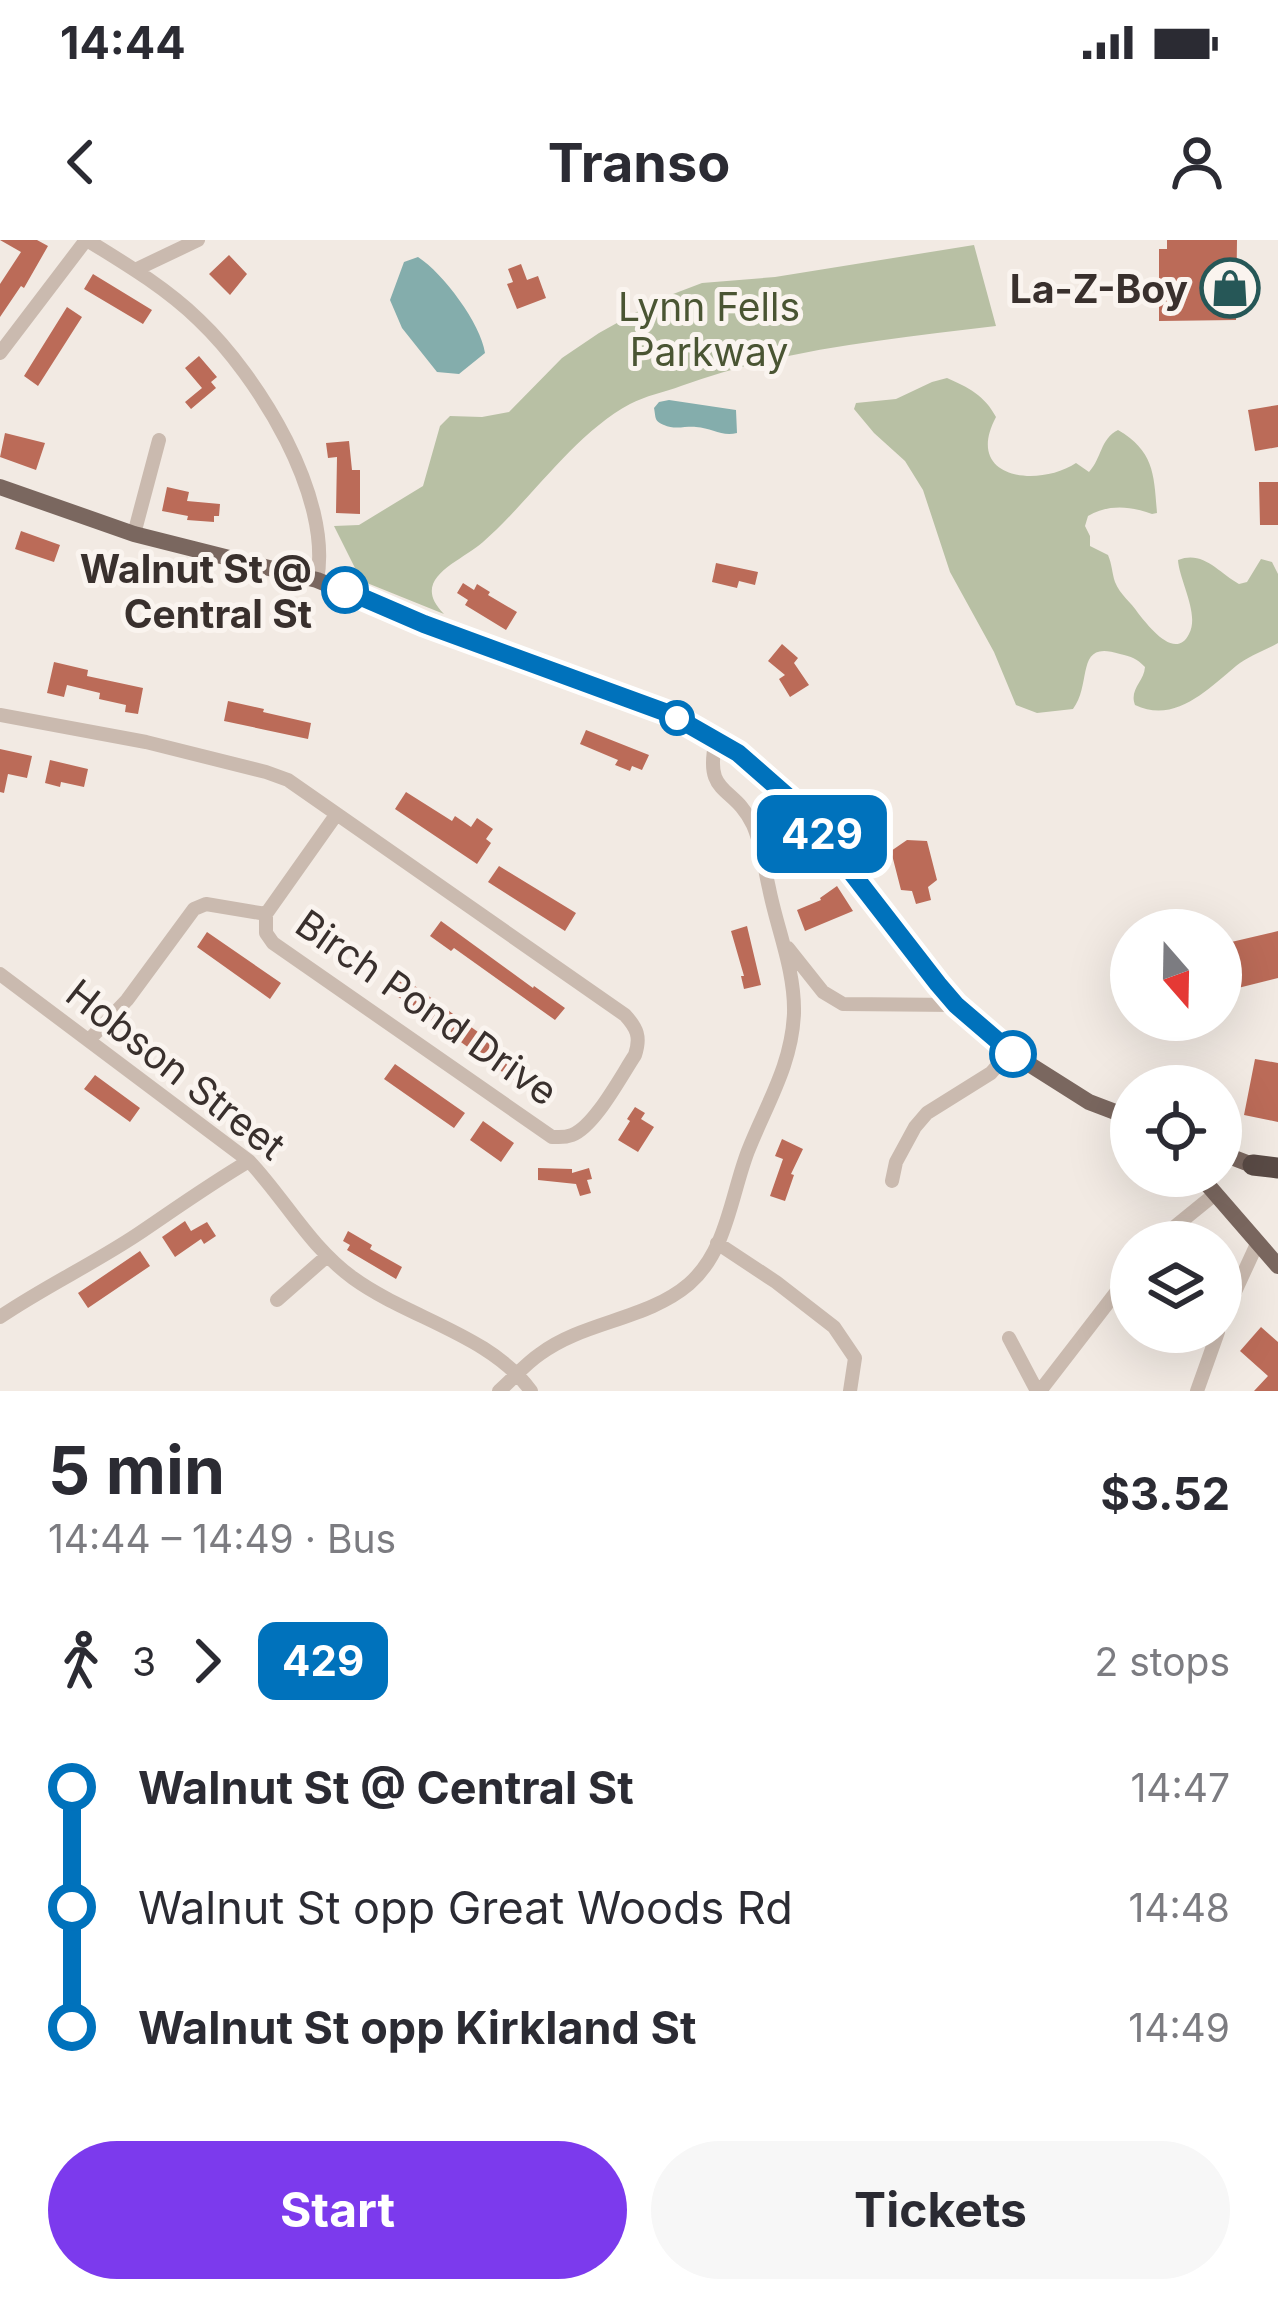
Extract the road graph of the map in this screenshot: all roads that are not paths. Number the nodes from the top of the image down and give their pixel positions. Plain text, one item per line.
1 (87, 240) edge
2 (198, 240) edge
3 (135, 270) junction
4 (0, 353) edge
5 (159, 440) dead end
6 (0, 487) edge
7 (134, 534) junction
8 (317, 580) junction
9 (0, 715) edge
10 (716, 740) junction
11 (336, 815) junction
12 (266, 914) junction
13 (782, 940) junction
14 (0, 974) edge
15 (956, 1005) junction
16 (89, 1040) junction
17 (1010, 1051) junction
18 (1110, 1110) edge
19 (248, 1161) junction
20 (1242, 1161) edge
21 (1253, 1165) joint
22 (1278, 1171) edge
23 (892, 1181) dead end
24 (1211, 1197) edge
25 (1218, 1197) edge
26 (1182, 1221) edge
27 (717, 1243) junction
28 (1257, 1244) junction
29 (326, 1257) junction
30 (1278, 1267) edge
31 (1242, 1276) edge
32 (277, 1300) dead end
33 (1110, 1300) edge
34 (0, 1317) edge
35 (1009, 1338) dead end
36 (1211, 1353) edge
37 (519, 1373) junction
38 (500, 1391) edge
39 (531, 1391) edge
40 (850, 1391) edge
41 (1038, 1391) edge
42 (1197, 1391) edge

1 - 3 street
1 - 4 street
2 - 3 street
3 - 8 street
5 - 7 street
6 - 7 main road
7 - 8 main road
8 - 10 main road
9 - 11 street
10 - 13 street
10 - 15 main road
11 - 12 street
11 - 12 street, Birch Pond Drive
12 - 16 street
13 - 15 street
13 - 27 street
14 - 16 street, Hobson Street
15 - 17 main road
16 - 19 street, Hobson Street
17 - 18 main road
17 - 23 street
19 - 29 street, Hobson Street
19 - 34 street
20 - 21 main road
21 - 22 highway
24 - 26 street
25 - 28 main road
27 - 37 street
27 - 40 street
28 - 30 main road
28 - 31 street
29 - 32 street
29 - 37 street, Hobson Street
33 - 41 street
35 - 41 street
36 - 42 street
37 - 38 street
37 - 39 street, Hobson Street

